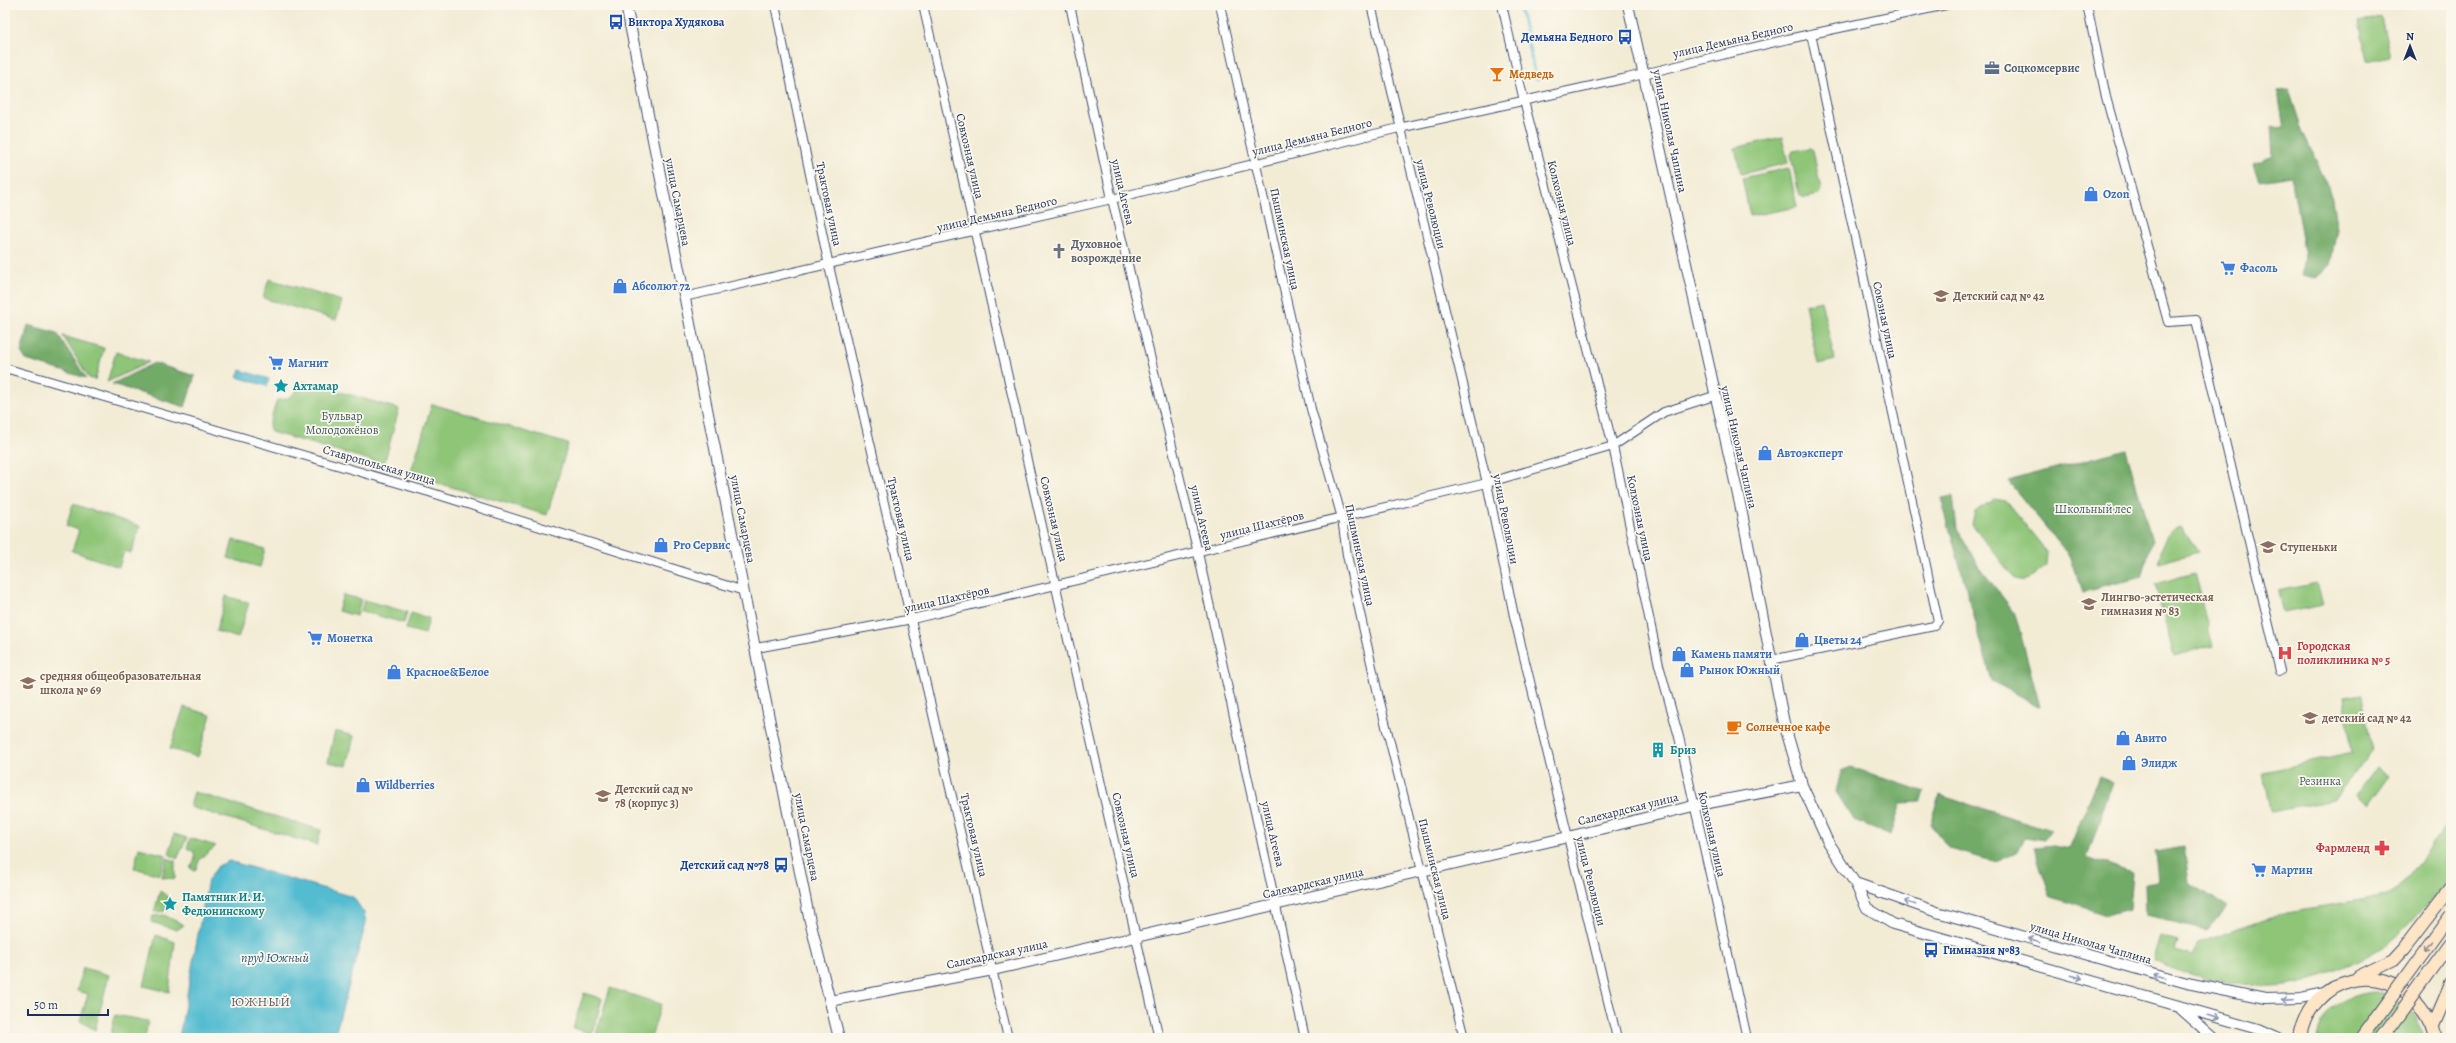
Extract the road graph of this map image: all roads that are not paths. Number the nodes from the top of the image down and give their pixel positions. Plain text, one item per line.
1 (626, 5) edge
2 (776, 5) edge
3 (923, 5) edge
4 (1070, 5) edge
5 (1220, 5) edge
6 (1371, 5) edge
7 (1502, 5) edge
8 (1628, 5) edge
9 (1946, 5) edge
10 (2087, 5) edge
11 (1811, 34) junction
12 (1644, 74) junction
13 (1524, 101) junction
14 (1400, 128) junction
15 (1256, 163) junction
16 (1112, 199) junction
17 (974, 231) junction
18 (829, 266) junction
19 (684, 297) junction
20 (5, 368) edge
21 (1714, 396) junction
22 (1613, 446) junction
23 (1487, 483) junction
24 (1342, 518) junction
25 (1198, 553) junction
26 (1057, 586) junction
27 (744, 591) junction
28 (912, 620) junction
29 (756, 648) junction
30 (1771, 660) junction
31 (2280, 672) dead end
32 (1802, 785) junction
33 (1693, 806) junction
34 (1568, 837) junction
35 (1423, 871) junction
36 (1855, 883) junction
37 (2451, 887) edge
38 (1276, 906) junction
39 (2451, 915) edge
40 (1136, 936) junction
41 (2451, 943) edge
42 (993, 970) junction
43 (2344, 982) junction
44 (2451, 984) edge
45 (2325, 993) junction
46 (830, 1002) junction
47 (2177, 1006) junction
48 (2435, 1034) edge
49 (839, 1038) edge
50 (1008, 1038) edge
51 (1159, 1038) edge
52 (1305, 1038) edge
53 (1464, 1038) edge
54 (1617, 1038) edge
55 (1747, 1038) edge
56 (2214, 1038) edge
57 (2279, 1038) edge
58 (2300, 1038) edge
59 (2362, 1038) edge
60 (2382, 1038) edge

1 - 19 street, улица Самарцева
2 - 18 street, Трактовая улица
3 - 17 street, Совхозная улица
4 - 16 street, улица Агеева
5 - 15 street, Пышминская улица
6 - 14 street, улица Революции
7 - 13 street, Колхозная улица
8 - 12 street, улица Николая Чаплина
9 - 11 street, улица Демьяна Бедного
10 - 31 street
11 - 12 street, улица Демьяна Бедного
11 - 30 street, Союзная улица
12 - 13 street, улица Демьяна Бедного
12 - 21 street, улица Николая Чаплина
13 - 14 street, улица Демьяна Бедного
13 - 22 street, Колхозная улица
14 - 15 street, улица Демьяна Бедного
14 - 23 street, улица Революции
15 - 16 street, улица Демьяна Бедного
15 - 24 street, Пышминская улица
16 - 17 street, улица Демьяна Бедного
16 - 25 street, улица Агеева
17 - 18 street, улица Демьяна Бедного
17 - 26 street, Совхозная улица
18 - 19 street, улица Демьяна Бедного
18 - 28 street, Трактовая улица
19 - 27 street, улица Самарцева
20 - 27 street, Ставропольская улица
21 - 22 street, улица Шахтёров
21 - 30 street, улица Николая Чаплина
22 - 23 street, улица Шахтёров
22 - 33 street, Колхозная улица
23 - 24 street, улица Шахтёров
23 - 34 street, улица Революции
24 - 25 street, улица Шахтёров
24 - 35 street, Пышминская улица
25 - 26 street, улица Шахтёров
25 - 38 street, улица Агеева
26 - 28 street, улица Шахтёров
26 - 40 street, Совхозная улица
27 - 29 street, улица Самарцева
28 - 29 street, улица Шахтёров
28 - 42 street, Трактовая улица
29 - 46 street, улица Самарцева
30 - 32 street, улица Николая Чаплина
32 - 33 street, Салехардская улица
32 - 36 street, улица Николая Чаплина
33 - 34 street, Салехардская улица
33 - 55 street, Колхозная улица
34 - 35 street, Салехардская улица
34 - 54 street, улица Революции
35 - 38 street, Салехардская улица
35 - 53 street, Пышминская улица
45 -> 36 street, улица Николая Чаплина
36 -> 47 street, улица Николая Чаплина
37 - 43 main road
38 - 40 street, Салехардская улица
38 - 52 street, улица Агеева
39 -> 59 main road, bridge
40 - 42 street, Салехардская улица
40 - 51 street, Совхозная улица
41 - 60 main road, bridge
42 - 46 street, Салехардская улица
42 - 50 street, Трактовая улица
43 - 45 main road
43 - 48 main road
44 - 48 main road
45 - 58 main road
46 - 49 street, улица Самарцева
47 - 56 street
47 -> 57 street, улица Николая Чаплина

